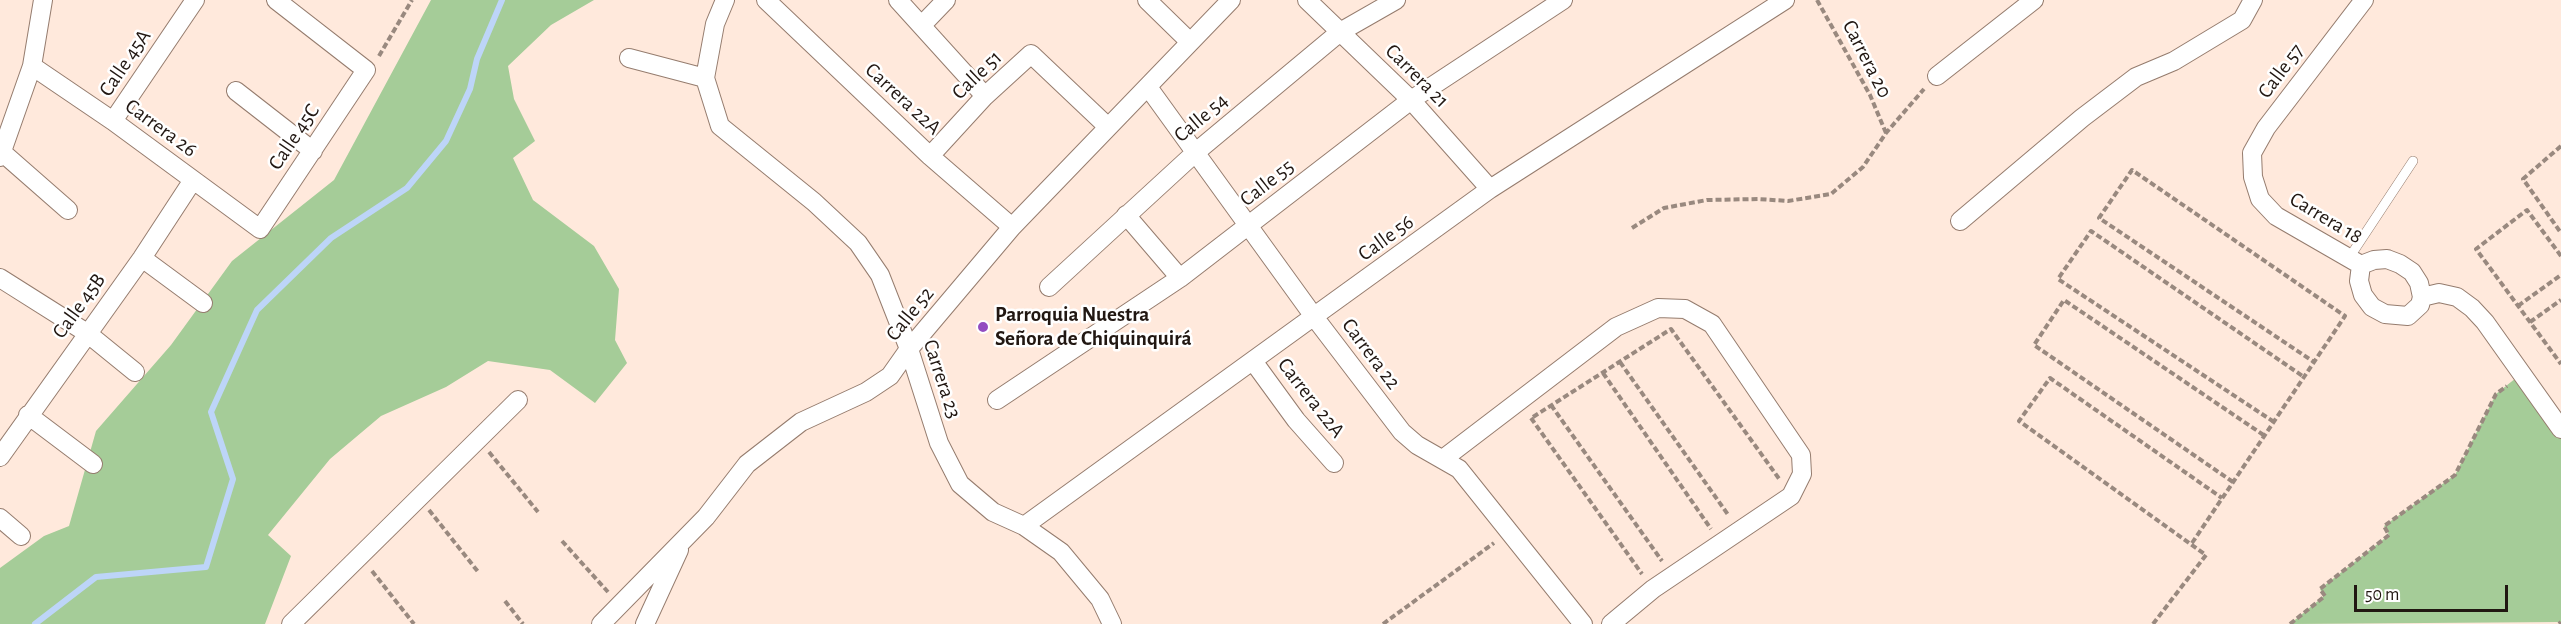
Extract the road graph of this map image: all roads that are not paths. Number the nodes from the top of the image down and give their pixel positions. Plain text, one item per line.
1 (42, 0) edge
2 (195, 0) edge
3 (276, 0) edge
4 (725, 0) edge
5 (766, 0) edge
6 (898, 0) edge
7 (946, 0) edge
8 (1147, 0) edge
9 (1231, 0) edge
10 (1306, 0) edge
11 (1396, 0) edge
12 (1563, 0) edge
13 (1785, 0) edge
14 (2034, 0) edge
15 (2253, 0) edge
16 (2364, 0) edge
17 (922, 25) junction
18 (1340, 32) junction
19 (1190, 42) junction
20 (629, 58) dead end
21 (32, 66) junction
22 (1937, 76) road end
23 (705, 78) junction
24 (1148, 87) junction
25 (236, 91) dead end
26 (986, 96) junction
27 (1411, 100) junction
28 (113, 121) junction
29 (1107, 126) junction
30 (312, 151) junction
31 (1196, 152) junction
32 (2, 155) edge
33 (930, 156) junction
34 (2413, 161) dead end
35 (2253, 177) joint
36 (193, 180) junction
37 (1490, 189) junction
38 (68, 210) dead end
39 (1126, 215) junction
40 (1960, 221) dead end
41 (1249, 224) junction
42 (1012, 227) junction
43 (260, 229) joint
44 (142, 258) junction
45 (2355, 262) junction
46 (0, 278) edge
47 (1180, 278) junction
48 (1049, 287) dead end
49 (2422, 297) junction
50 (203, 303) dead end
51 (1314, 318) junction
52 (87, 333) junction
53 (909, 349) junction
54 (1253, 361) junction
55 (135, 372) dead end
56 (518, 400) dead end
57 (997, 400) dead end
58 (28, 415) junction
59 (2561, 429) edge
60 (0, 457) edge
61 (1443, 459) junction
62 (1334, 463) dead end
63 (93, 464) dead end
64 (0, 518) edge
65 (1023, 526) junction
66 (21, 536) dead end
67 (683, 541) junction
68 (291, 624) edge
69 (601, 624) edge
70 (645, 624) edge
71 (1112, 624) edge
72 (1583, 624) edge
73 (1611, 624) edge

1 - 21 street
2 - 28 street, Calle 45A
3 - 30 street, Calle 45C
4 - 23 street
5 - 33 street, Carrera 22A
6 - 17 street
7 - 17 street
8 - 19 street
9 - 19 street, Calle 52
10 - 18 street, Carrera 21
11 - 18 street, Calle 54
12 - 27 street, Calle 55
13 - 37 street, Calle 56
14 - 22 street
15 - 40 street
16 - 35 street, Calle 57
17 - 26 street
18 - 27 street, Carrera 21
18 - 31 street, Calle 54
19 - 24 street, Calle 52
20 - 23 street
21 - 28 street, Carrera 26
21 - 32 street
23 - 53 street, Carrera 23
24 - 29 street, Calle 52
24 - 31 street, Carrera 22
25 - 30 street
26 - 29 street, Calle 51
26 - 33 street, Calle 51
27 - 37 street, Carrera 21
27 - 41 street, Calle 55
28 - 36 street, Carrera 26
29 - 42 street, Calle 52
30 - 43 street, Calle 45C
31 - 39 street, Calle 54
31 - 41 street, Carrera 22
32 - 38 street
33 - 42 street, Carrera 22A
34 - 45 lane
35 - 45 street, Carrera 18
36 - 43 street, Carrera 26
36 - 44 street, Calle 45B
37 - 51 street, Calle 56
39 - 47 street
39 - 48 street, Calle 54
41 - 47 street, Calle 55
41 - 51 street, Carrera 22
42 - 53 street, Calle 52
44 - 50 street
44 - 52 street, Calle 45B
45 - 49 street, Carrera 18
45 - 49 street, Carrera 18
46 - 52 street
47 - 57 street, Calle 55
49 - 59 street
51 - 54 street, Calle 56
51 - 61 street, Carrera 22
52 - 55 street
52 - 58 street, Calle 45B
53 - 65 street, Carrera 23
53 - 67 street, Calle 52
54 - 62 street, Carrera 22A
54 - 65 street, Calle 56
56 - 68 street
58 - 60 street, Calle 45B
58 - 63 street
61 - 72 street, Carrera 22
61 - 73 street
64 - 66 street
65 - 71 street, Carrera 23
67 - 69 street, Calle 52
67 - 70 street

